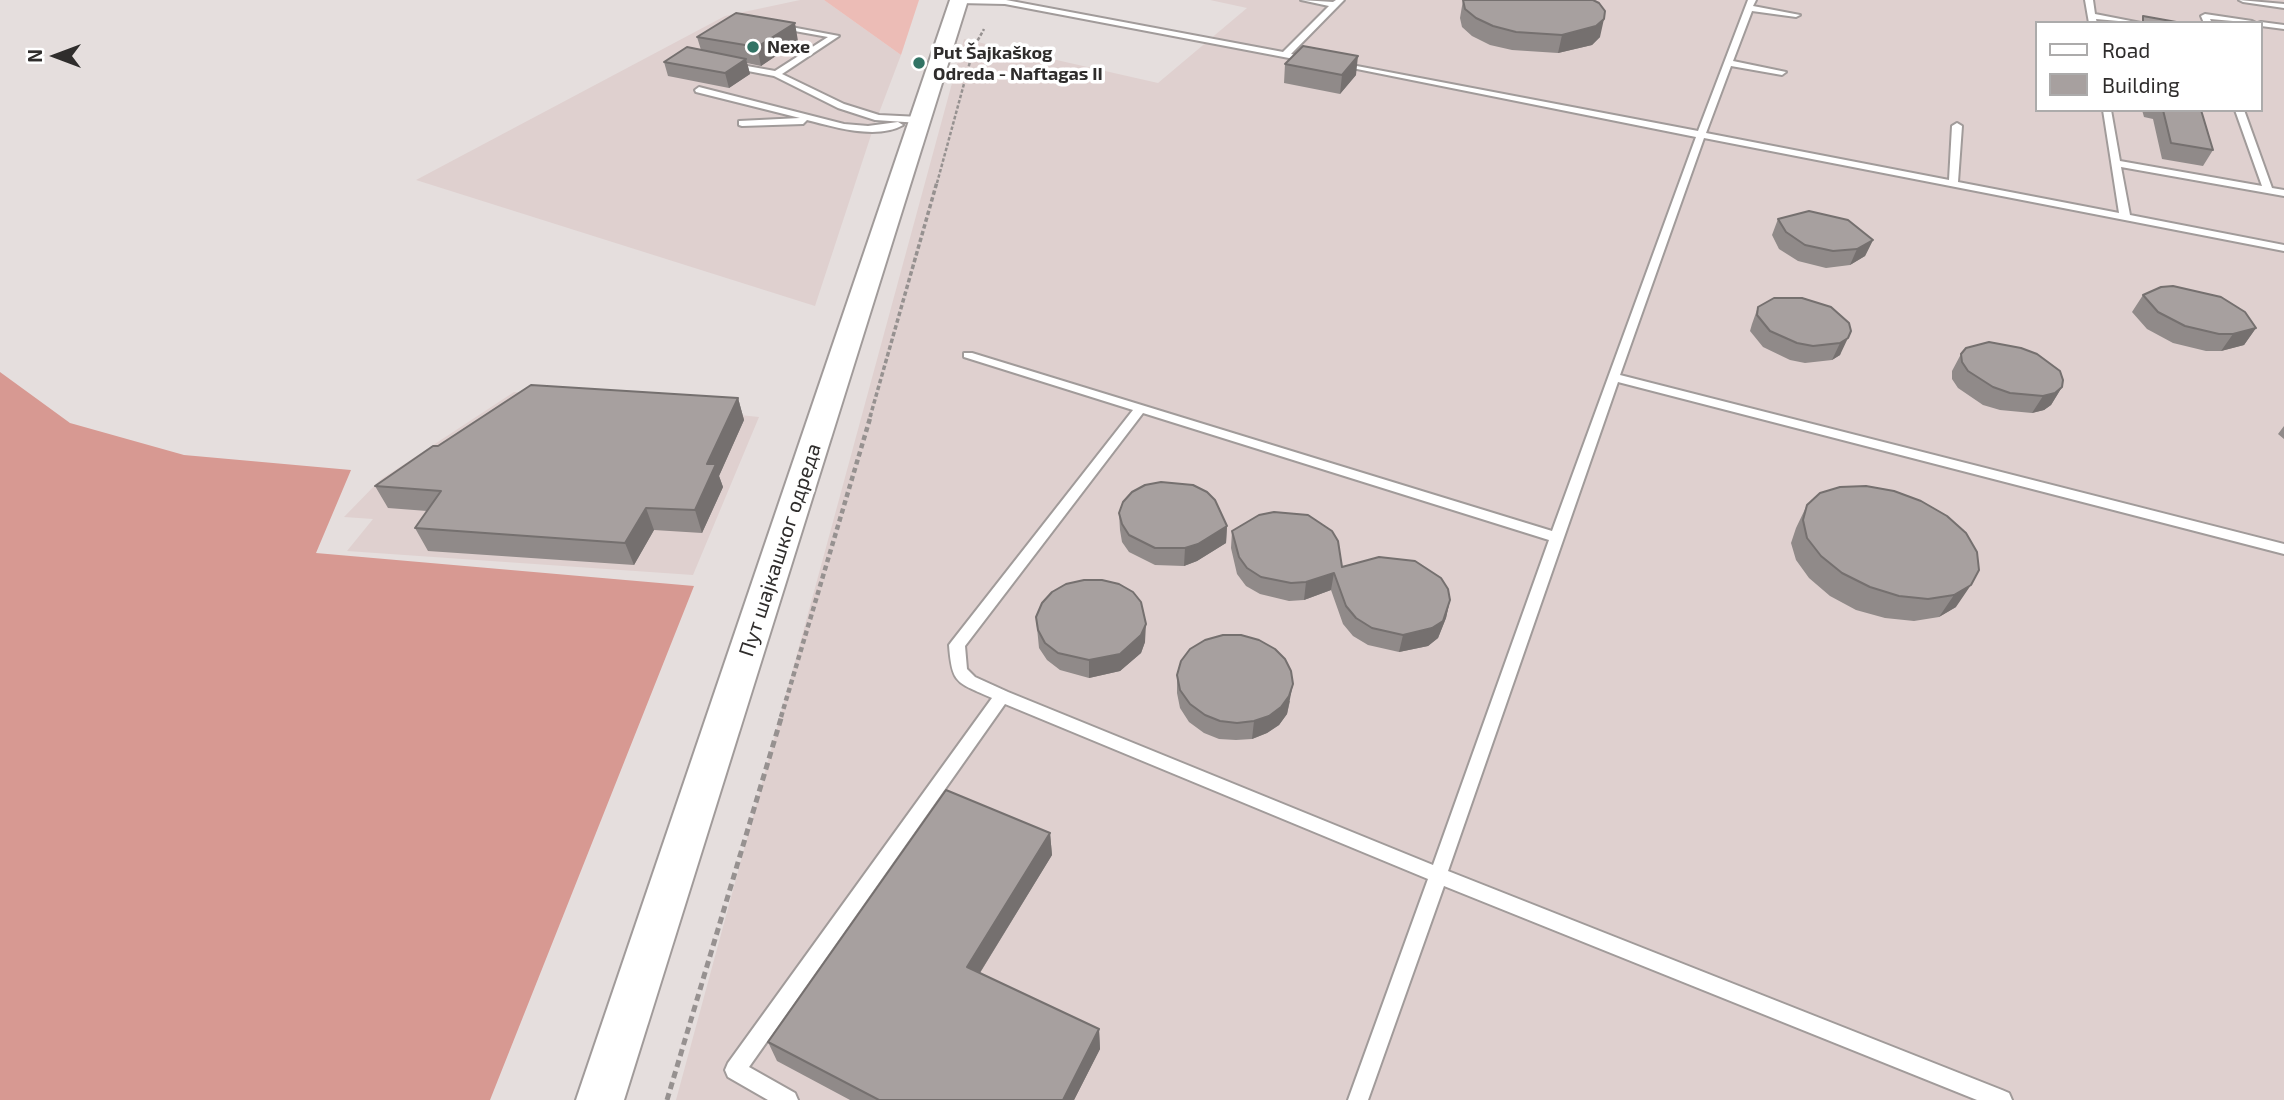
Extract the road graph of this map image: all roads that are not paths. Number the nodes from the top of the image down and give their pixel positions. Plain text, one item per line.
1 (1305, 0) edge
2 (2089, 0) edge
3 (2243, 0) edge
4 (959, 1) edge
5 (1337, 3) edge
6 (1750, 4) edge
7 (2284, 6) edge
8 (1796, 15) dead end
9 (2092, 19) edge
10 (2114, 21) edge
11 (2207, 21) edge
12 (2239, 21) edge
13 (769, 24) edge
14 (2263, 24) edge
15 (2284, 27) edge
16 (1285, 55) junction
17 (1318, 61) edge
18 (1329, 63) edge
19 (1728, 63) junction
20 (722, 64) edge
21 (1782, 72) dead end
22 (776, 74) junction
23 (699, 90) edge
24 (2107, 112) edge
25 (2240, 112) edge
26 (920, 120) junction
27 (741, 123) dead end
28 (1957, 126) dead end
29 (844, 127) junction
30 (1699, 136) junction
31 (2116, 163) junction
32 (1954, 185) junction
33 (2268, 190) junction
34 (2284, 193) edge
35 (2126, 218) junction
36 (2284, 248) edge
37 (968, 355) dead end
38 (1614, 377) junction
39 (1141, 408) junction
40 (1556, 537) junction
41 (2284, 549) edge
42 (1002, 696) junction
43 (1440, 876) junction
44 (600, 1100) edge
45 (788, 1100) edge
46 (1358, 1100) edge
47 (2002, 1100) edge

1 - 5 lane
2 - 9 lane
3 - 7 lane
4 - 16 lane
4 - 26 street, Пут шајкашког одреда
5 - 16 lane
6 - 8 lane
6 - 19 lane
9 - 10 lane
11 - 12 lane
13 - 22 lane
14 - 15 lane
16 - 17 lane
18 - 30 lane
19 - 21 lane
19 - 30 lane
20 - 22 lane
22 - 26 lane
23 - 29 lane
24 - 31 lane
25 - 33 lane
26 - 29 lane
26 - 44 street, Пут шајкашког одреда
27 - 29 lane
28 - 32 lane
30 - 32 lane
30 - 38 lane
31 - 33 lane
31 - 35 lane
32 - 35 lane
33 - 34 lane
35 - 36 lane
37 - 39 lane
38 - 40 lane
38 - 41 lane
39 - 40 lane
39 - 42 lane
40 - 43 lane
42 - 43 lane
42 - 45 lane
43 - 46 lane
43 - 47 lane

